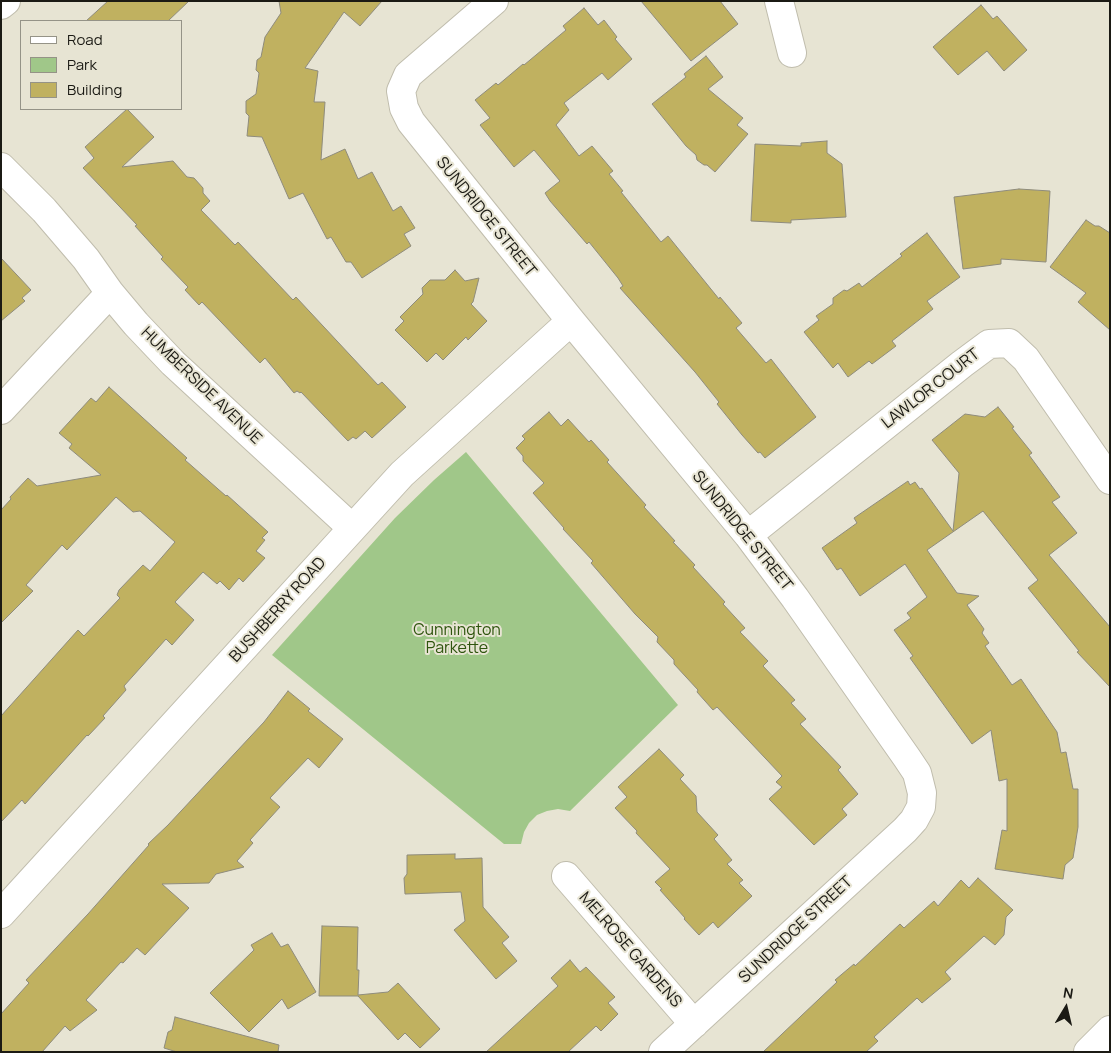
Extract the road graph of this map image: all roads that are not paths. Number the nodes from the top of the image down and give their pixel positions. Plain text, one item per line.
1 (6, 1) edge
2 (494, 1) edge
3 (779, 1) edge
4 (1, 5) edge
5 (792, 53) dead end
6 (1, 167) edge
7 (110, 293) junction
8 (571, 321) junction
9 (1, 410) edge
10 (1110, 480) edge
11 (352, 528) junction
12 (748, 535) junction
13 (566, 876) dead end
14 (1, 914) edge
15 (694, 1024) junction
16 (1110, 1030) edge
17 (663, 1052) edge
18 (1088, 1052) edge

1 - 4 street
2 - 8 street, SUNDRIDGE STREET
3 - 5 street
6 - 7 street, HUMBERSIDE AVENUE
7 - 9 street
7 - 11 street, HUMBERSIDE AVENUE
8 - 11 street, BUSHBERRY ROAD
8 - 12 street, SUNDRIDGE STREET
10 - 12 street, LAWLOR COURT
11 - 14 street, BUSHBERRY ROAD
12 - 15 street, SUNDRIDGE STREET
13 - 15 street, MELROSE GARDENS
15 - 17 street, SUNDRIDGE STREET
16 - 18 street

